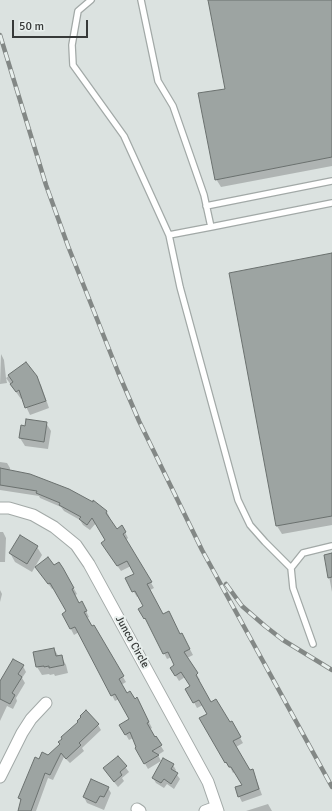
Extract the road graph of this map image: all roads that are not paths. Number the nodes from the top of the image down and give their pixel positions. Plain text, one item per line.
1 (91, 0) edge
2 (141, 0) edge
3 (332, 181) edge
4 (332, 203) edge
5 (206, 206) junction
6 (211, 227) junction
7 (169, 235) junction
8 (0, 508) edge
9 (332, 546) edge
10 (291, 568) junction
11 (313, 644) dead end
12 (46, 703) dead end
13 (0, 777) edge
14 (217, 809) edge
15 (205, 811) edge

1 - 7 lane
2 - 5 lane
3 - 5 lane
4 - 6 lane
5 - 6 lane
6 - 7 lane
7 - 10 lane
8 - 14 street, Junco Circle
9 - 10 lane
10 - 11 lane
12 - 13 street
14 - 15 street, Junco Circle

